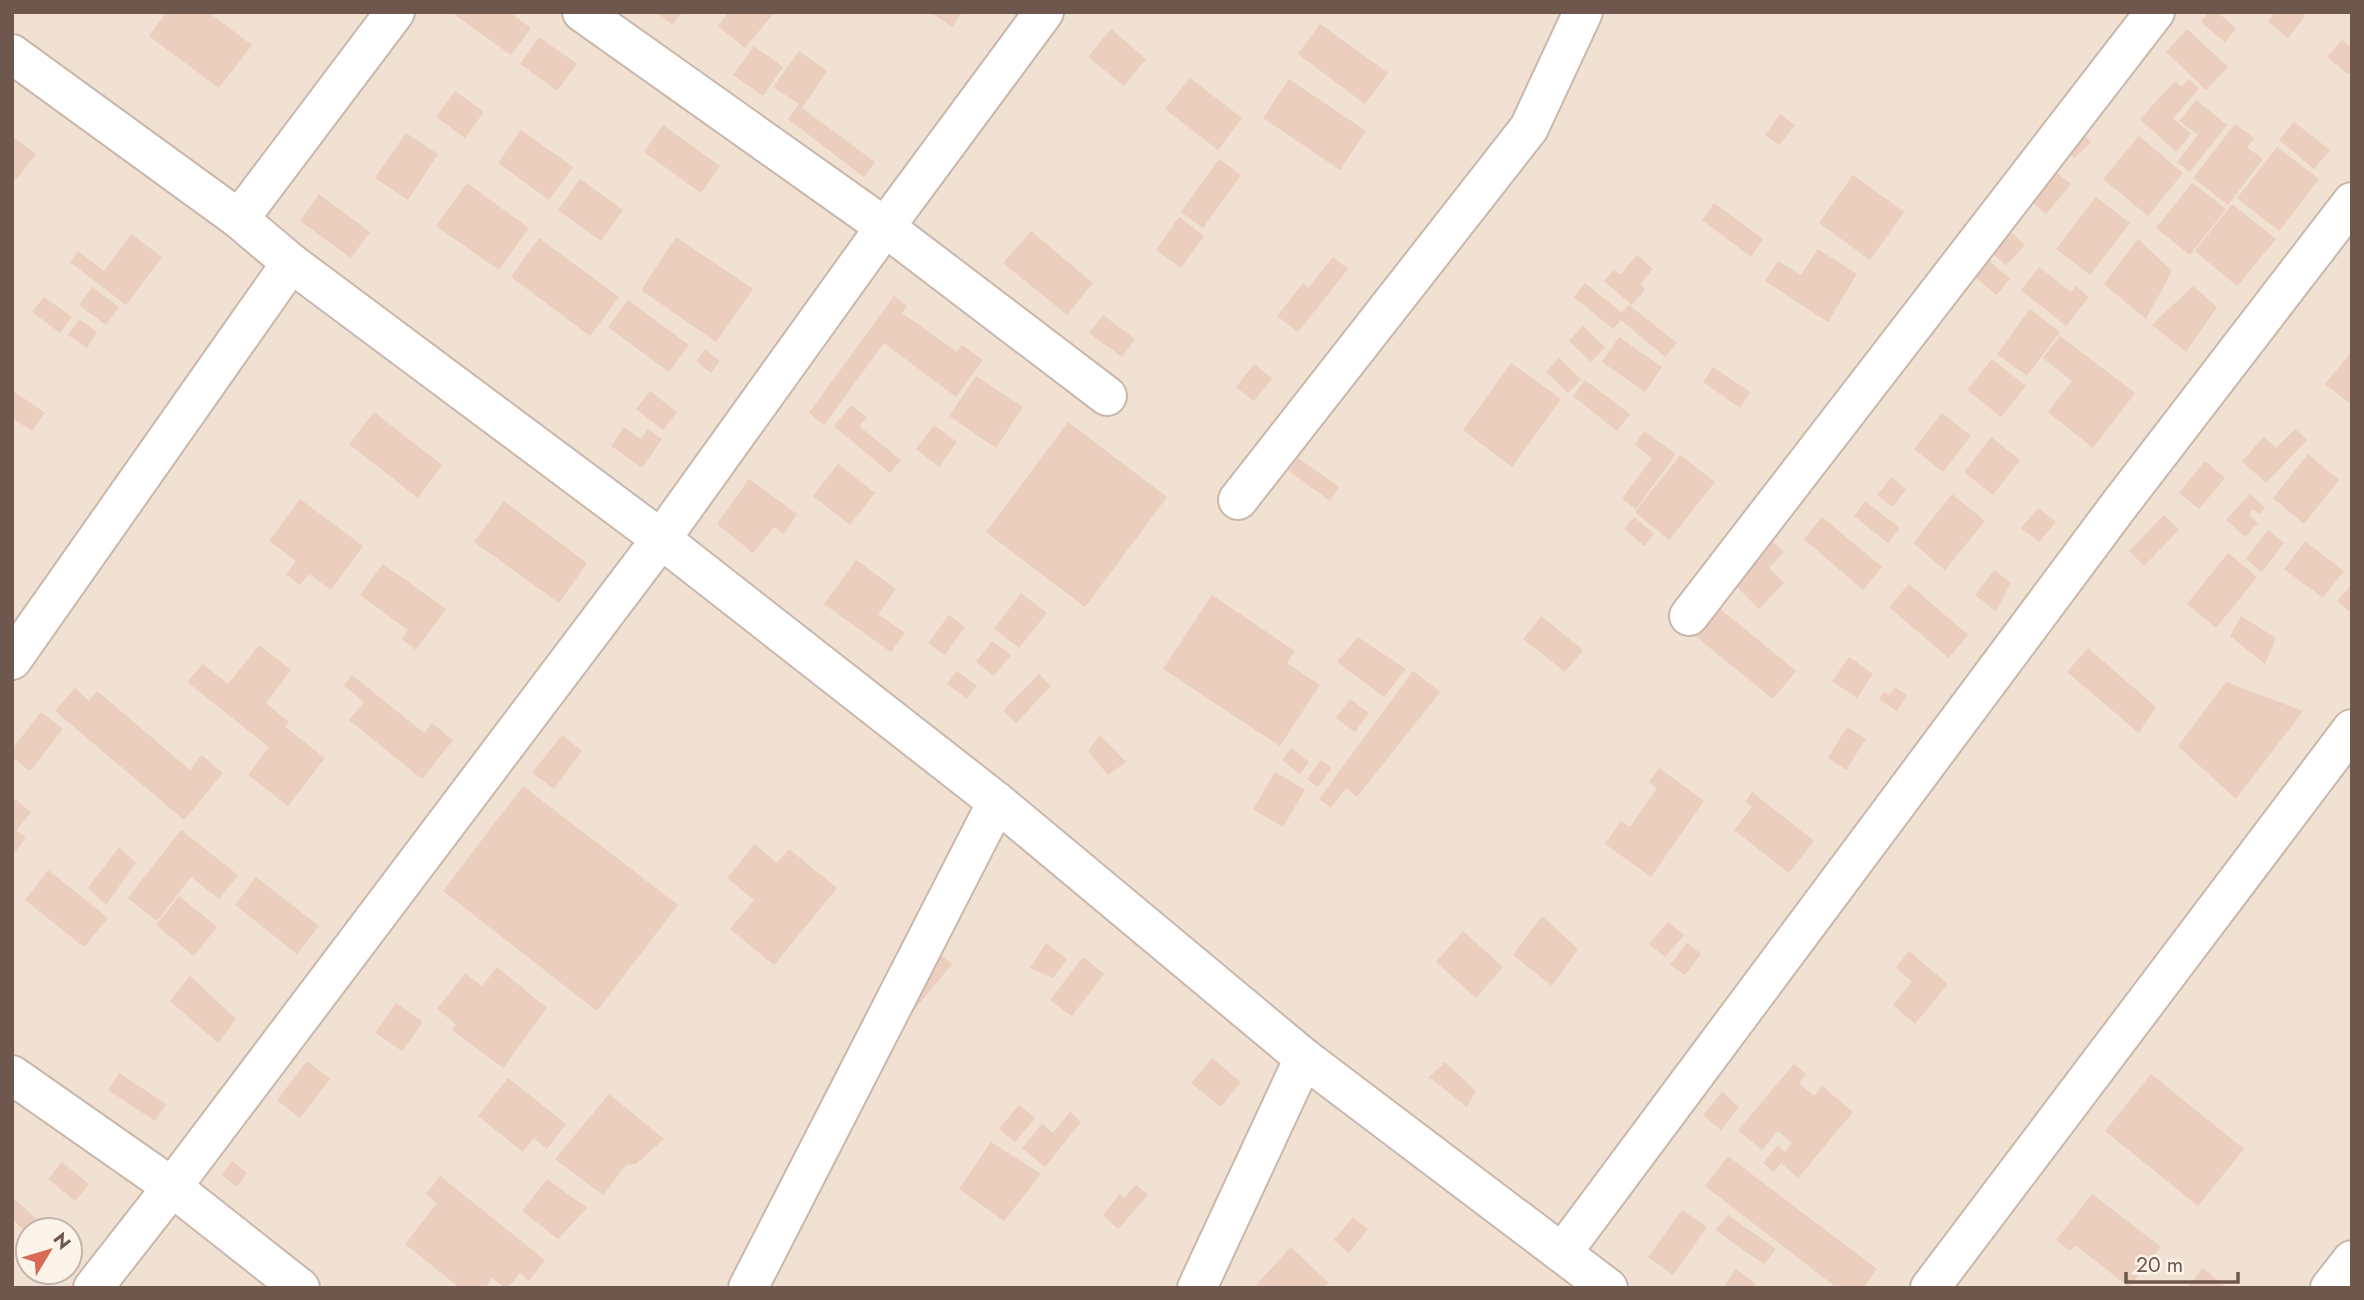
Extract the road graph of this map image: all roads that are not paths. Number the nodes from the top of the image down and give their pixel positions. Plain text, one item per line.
1 (395, 12) edge
2 (582, 12) edge
3 (1044, 12) edge
4 (1583, 12) edge
5 (2155, 12) edge
6 (12, 54) edge
7 (2352, 202) edge
8 (239, 219) junction
9 (885, 227) junction
10 (291, 262) junction
11 (1107, 396) dead end
12 (1238, 500) dead end
13 (661, 539) junction
14 (1689, 616) dead end
15 (12, 660) edge
16 (2352, 729) edge
17 (997, 802) junction
18 (1304, 1058) junction
19 (12, 1075) edge
20 (172, 1187) junction
21 (1562, 1253) junction
22 (2352, 1260) edge
23 (93, 1288) edge
24 (300, 1288) edge
25 (748, 1288) edge
26 (1197, 1288) edge
27 (1608, 1288) edge
28 (1930, 1288) edge
29 (2330, 1288) edge

1 - 8 street
2 - 9 street
3 - 9 street
4 - 12 street
5 - 14 street
6 - 8 street
7 - 21 street
8 - 10 street
9 - 11 street
9 - 13 street
10 - 13 street
10 - 15 street
13 - 17 street
13 - 20 street
16 - 28 street
17 - 18 street
17 - 25 street
18 - 21 street
18 - 26 street
19 - 20 street
20 - 23 street
20 - 24 street
21 - 27 street
22 - 29 street

